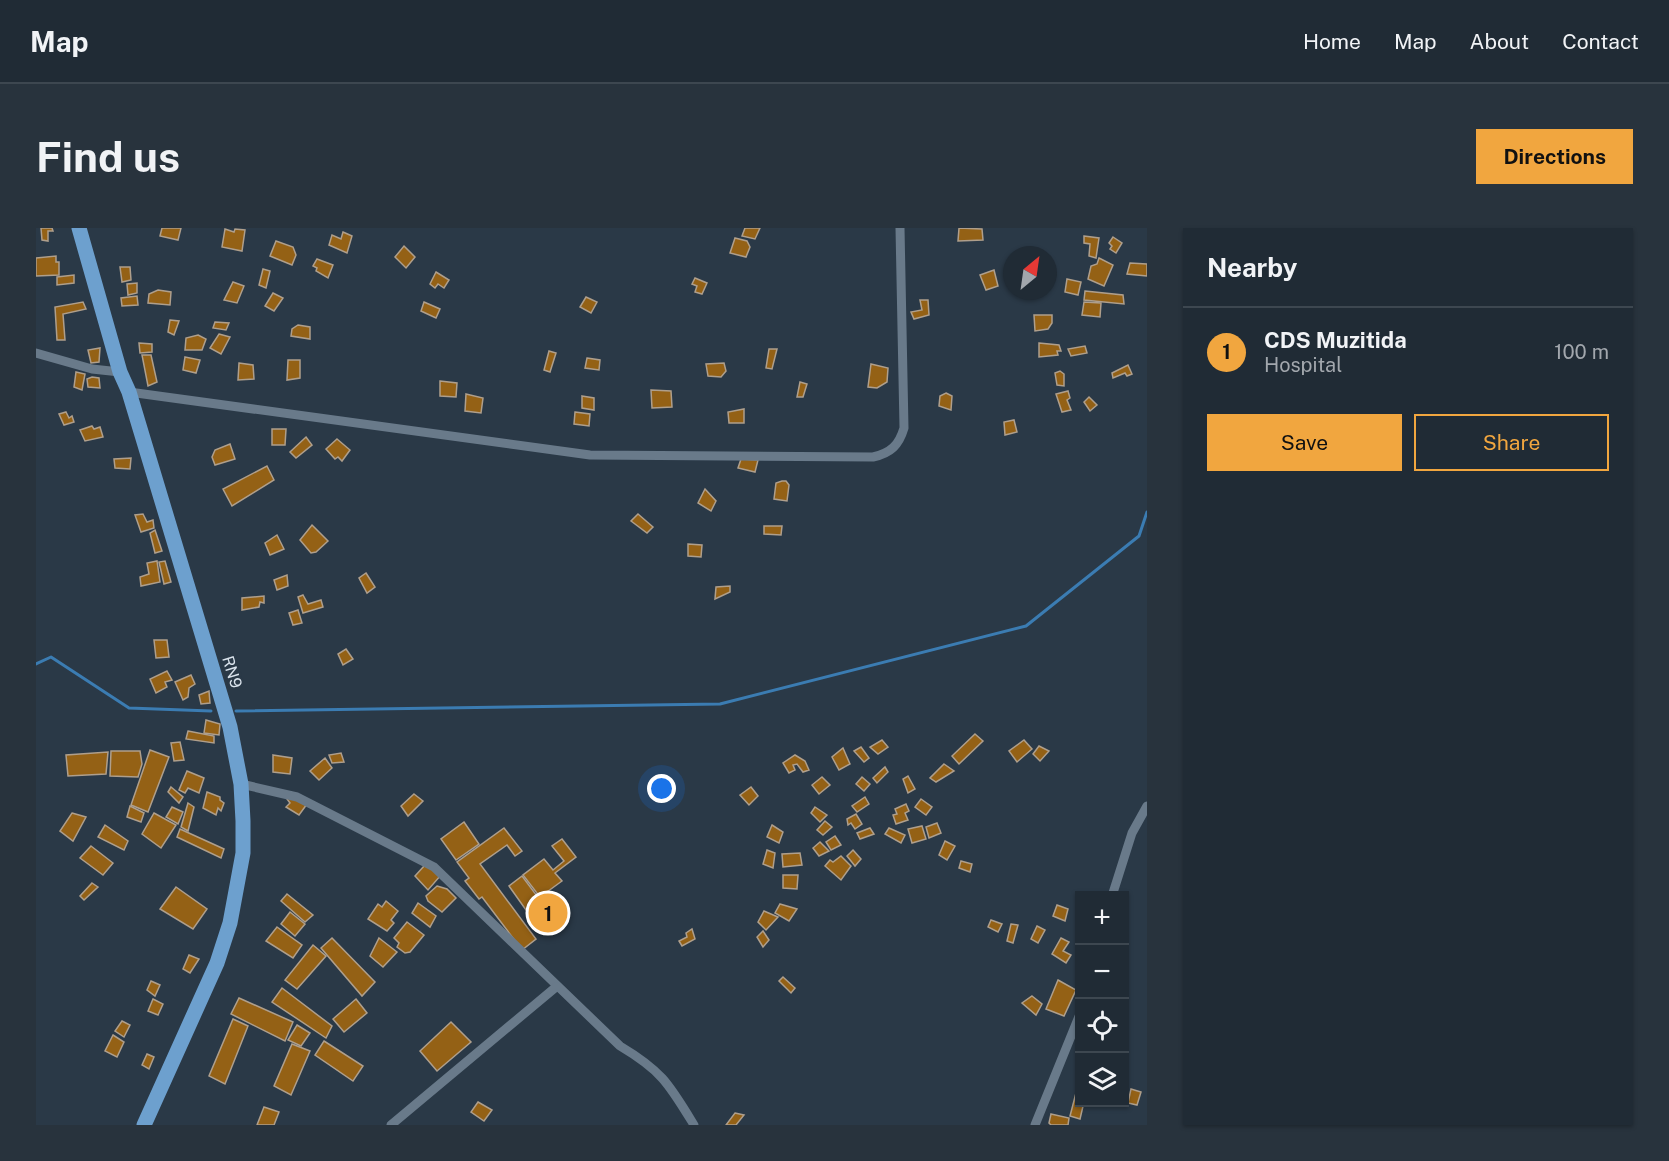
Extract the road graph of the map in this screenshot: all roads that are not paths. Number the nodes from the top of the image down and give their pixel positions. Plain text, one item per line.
1 (79, 228) edge
2 (900, 228) edge
3 (36, 352) edge
4 (120, 372) junction
5 (129, 392) junction
6 (241, 784) junction
7 (1147, 806) edge
8 (1114, 891) edge
9 (556, 987) junction
10 (1075, 1026) edge
11 (148, 1124) edge
12 (391, 1125) edge
13 (694, 1125) edge
14 (1035, 1125) edge

1 - 4 main road, RN9
2 - 5 street
3 - 4 street
4 - 5 main road, RN9
5 - 6 main road, RN9
6 - 9 street
6 - 11 main road, RN9
7 - 8 street
9 - 12 street
9 - 13 street
10 - 14 street

